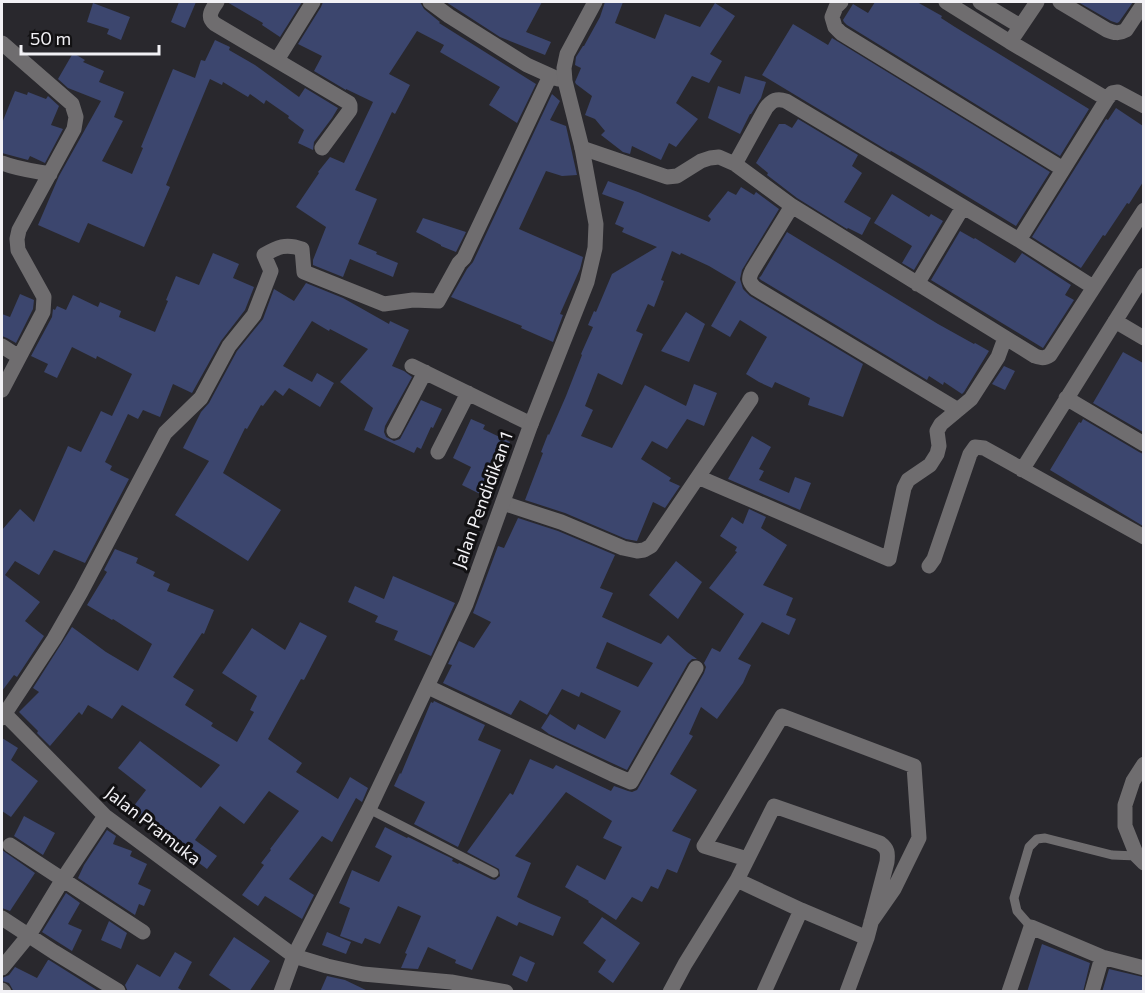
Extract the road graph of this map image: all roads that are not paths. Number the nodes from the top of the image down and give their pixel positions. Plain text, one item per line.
1 (217, 2) edge
2 (313, 2) edge
3 (430, 2) edge
4 (595, 2) edge
5 (841, 2) edge
6 (946, 2) edge
7 (980, 2) edge
8 (1037, 2) edge
9 (1060, 2) edge
10 (1143, 3) edge
11 (1020, 26) junction
12 (1010, 42) junction
13 (2, 43) edge
14 (277, 60) junction
15 (557, 79) junction
16 (1107, 99) junction
17 (1143, 106) edge
18 (322, 148) dead end
19 (582, 148) junction
20 (2, 164) edge
21 (735, 164) junction
22 (1063, 169) junction
23 (50, 174) junction
24 (792, 206) junction
25 (963, 207) junction
26 (1143, 210) edge
27 (1019, 240) junction
28 (1143, 275) edge
29 (917, 284) junction
30 (1093, 287) junction
31 (1115, 321) junction
32 (1005, 338) junction
33 (1143, 338) edge
34 (2, 346) edge
35 (20, 357) junction
36 (2, 390) edge
37 (468, 393) junction
38 (1066, 398) junction
39 (751, 399) dead end
40 (958, 410) junction
41 (531, 424) junction
42 (394, 431) dead end
43 (1143, 444) edge
44 (438, 452) dead end
45 (1022, 470) junction
46 (698, 477) junction
47 (503, 503) junction
48 (1143, 537) edge
49 (929, 566) dead end
50 (696, 668) dead end
51 (428, 687) junction
52 (2, 714) edge
53 (1143, 764) edge
54 (369, 809) junction
55 (105, 816) junction
56 (10, 845) dead end
57 (747, 860) junction
58 (1140, 860) edge
59 (494, 873) dead end
60 (63, 879) junction
61 (737, 880) junction
62 (801, 910) junction
63 (2, 918) edge
64 (871, 922) junction
65 (1030, 927) junction
66 (143, 932) dead end
67 (29, 935) junction
68 (867, 938) junction
69 (294, 956) junction
70 (1102, 957) junction
71 (2, 968) edge
72 (1143, 968) edge
73 (118, 991) edge
74 (281, 992) edge
75 (506, 992) edge
76 (670, 992) edge
77 (764, 992) edge
78 (847, 992) edge
79 (1009, 992) edge
80 (1092, 992) edge

1 - 14 street
2 - 14 street
3 - 15 street
4 - 15 street, Jalan Pendidikan 1
5 - 22 street
6 - 12 street
7 - 11 street
8 - 11 street
9 - 10 street
11 - 12 street
12 - 16 street
13 - 23 street
14 - 18 street
15 - 19 street, Jalan Pendidikan 1
15 - 52 street
16 - 17 street
16 - 22 street
19 - 21 street
19 - 41 street, Jalan Pendidikan 1
20 - 23 street
21 - 24 street
21 - 25 street
22 - 27 street
23 - 35 street
24 - 29 street
24 - 40 street
25 - 27 street
25 - 29 street
26 - 30 street
27 - 30 street
28 - 31 street
29 - 32 street
30 - 32 street
31 - 33 street
31 - 38 street
32 - 40 street
34 - 35 street
35 - 36 street
37 - 41 street
37 - 42 street
37 - 44 street
38 - 43 street
38 - 45 street
39 - 46 street
40 - 46 street
41 - 47 street, Jalan Pendidikan 1
45 - 48 street
45 - 49 street
46 - 47 street
47 - 51 street, Jalan Pendidikan 1
50 - 51 street
51 - 54 street, Jalan Pendidikan 1
52 - 55 street, Jalan Pramuka
53 - 58 street
54 - 59 lane
54 - 69 street, Jalan Pendidikan 1
55 - 60 street
55 - 69 street, Jalan Pramuka
56 - 60 street
57 - 61 street
57 - 64 street
57 - 64 street
58 - 65 lane
60 - 66 street
60 - 67 street
61 - 62 street
61 - 76 street
62 - 68 street
62 - 77 street
63 - 67 street
64 - 68 street
65 - 70 street
65 - 79 street
67 - 71 street
67 - 73 street
68 - 78 street
69 - 74 street, Jalan Pendidikan 1
69 - 75 street, Jalan Pramuka
70 - 72 street
70 - 80 street

